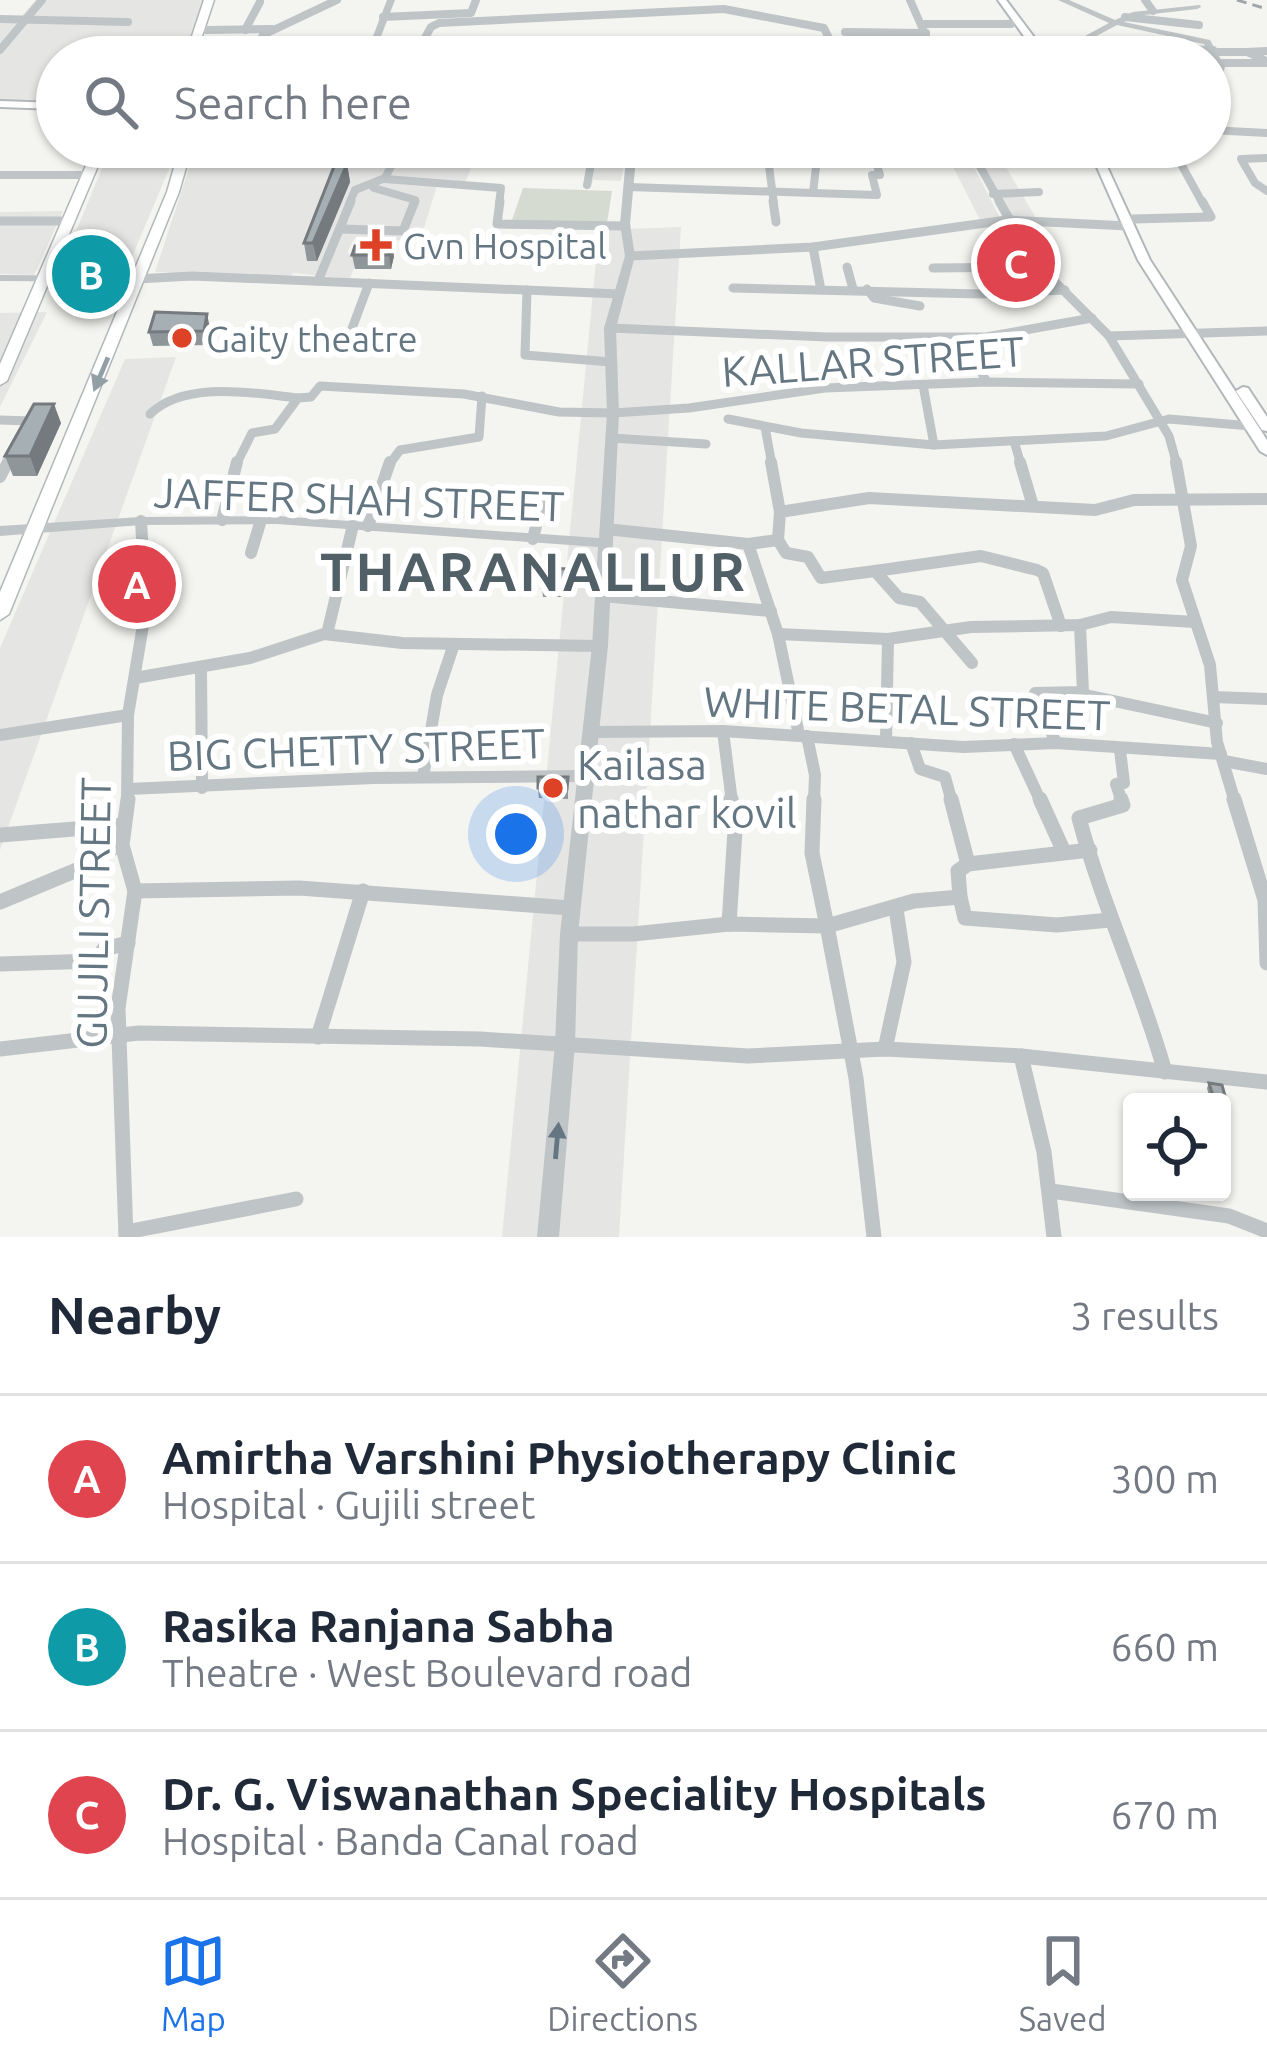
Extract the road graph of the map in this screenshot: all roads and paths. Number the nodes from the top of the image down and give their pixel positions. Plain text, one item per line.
1 (41, 0) edge
2 (213, 0) edge
3 (337, 0) edge
4 (391, 0) edge
5 (476, 0) edge
6 (719, 0) edge
7 (910, 0) edge
8 (998, 0) edge
9 (1062, 0) edge
10 (1144, 0) edge
11 (260, 2) edge
12 (1197, 8) dead end
13 (724, 9) junction
14 (1153, 10) junction
15 (383, 16) junction
16 (1125, 17) junction
17 (0, 19) edge
18 (26, 20) junction
19 (128, 22) dead end
20 (1113, 22) junction
21 (1011, 24) junction
22 (1199, 25) dead end
23 (925, 28) junction
24 (273, 29) junction
25 (207, 30) junction
26 (245, 30) junction
27 (845, 32) dead end
28 (198, 36) edge
29 (205, 36) edge
30 (262, 36) edge
31 (376, 36) edge
32 (426, 36) edge
33 (829, 36) edge
34 (928, 36) edge
35 (1023, 36) edge
36 (1027, 36) edge
37 (1085, 36) edge
38 (1186, 36) edge
39 (0, 50) edge
40 (1267, 51) edge
41 (1247, 52) junction
42 (1231, 54) edge
43 (1231, 57) edge
44 (1267, 63) edge
45 (0, 104) edge
46 (36, 105) edge
47 (1231, 131) edge
48 (1267, 133) edge
49 (1267, 158) edge
50 (92, 168) edge
51 (180, 168) edge
52 (390, 168) edge
53 (589, 168) edge
54 (631, 168) edge
55 (769, 168) edge
56 (816, 168) edge
57 (879, 168) edge
58 (979, 168) edge
59 (1106, 168) edge
60 (1183, 168) edge
61 (0, 175) edge
62 (90, 175) junction
63 (385, 179) junction
64 (587, 185) dead end
65 (629, 187) junction
66 (374, 188) junction
67 (774, 190) junction
68 (1267, 191) edge
69 (1039, 192) dead end
70 (813, 193) junction
71 (993, 194) junction
72 (1007, 220) junction
73 (0, 221) edge
74 (71, 221) junction
75 (776, 222) dead end
76 (1131, 223) junction
77 (626, 226) junction
78 (342, 230) junction
79 (813, 248) junction
80 (630, 256) junction
81 (848, 267) dead end
82 (1040, 267) junction
83 (933, 268) dead end
84 (0, 278) edge
85 (47, 279) junction
86 (136, 279) junction
87 (318, 281) junction
88 (369, 283) junction
89 (733, 288) dead end
90 (853, 289) junction
91 (867, 289) junction
92 (527, 290) junction
93 (821, 290) junction
94 (1065, 290) junction
95 (619, 294) junction
96 (920, 306) dead end
97 (1092, 318) junction
98 (610, 328) junction
99 (1267, 331) edge
100 (1198, 333) junction
101 (1109, 336) junction
102 (992, 337) junction
103 (347, 342) dead end
104 (611, 362) junction
105 (0, 381) edge
106 (987, 382) junction
107 (1139, 383) junction
108 (923, 385) junction
109 (482, 396) junction
110 (298, 398) junction
111 (1259, 404) edge
112 (613, 413) junction
113 (150, 414) dead end
114 (728, 419) dead end
115 (0, 420) edge
116 (1161, 422) junction
117 (1259, 426) edge
118 (765, 427) junction
119 (611, 438) junction
120 (1014, 441) junction
121 (706, 444) dead end
122 (934, 445) junction
123 (1267, 452) edge
124 (0, 477) edge
125 (543, 496) dead end
126 (1186, 497) junction
127 (1267, 499) edge
128 (1033, 506) junction
129 (780, 512) junction
130 (221, 520) junction
131 (261, 520) junction
132 (141, 521) junction
133 (361, 526) junction
134 (38, 529) junction
135 (0, 531) edge
136 (606, 536) junction
137 (533, 539) junction
138 (778, 540) junction
139 (748, 544) junction
140 (251, 553) dead end
141 (875, 571) junction
142 (602, 596) junction
143 (771, 611) junction
144 (0, 614) edge
145 (1195, 622) junction
146 (1061, 626) junction
147 (1080, 626) junction
148 (327, 634) junction
149 (778, 634) junction
150 (947, 634) junction
151 (888, 638) junction
152 (454, 644) junction
153 (599, 646) junction
154 (972, 663) dead end
155 (201, 667) junction
156 (135, 678) junction
157 (1081, 694) junction
158 (1214, 697) junction
159 (1267, 699) edge
160 (128, 715) junction
161 (1217, 723) junction
162 (723, 731) junction
163 (590, 732) junction
164 (0, 735) edge
165 (803, 735) junction
166 (886, 740) junction
167 (911, 742) junction
168 (1056, 743) junction
169 (1014, 744) junction
170 (1120, 750) junction
171 (1222, 758) junction
172 (1267, 769) edge
173 (585, 776) junction
174 (423, 777) junction
175 (202, 788) junction
176 (129, 789) junction
177 (123, 825) junction
178 (0, 836) edge
179 (122, 845) junction
180 (1259, 849) edge
181 (1090, 850) junction
182 (1064, 852) junction
183 (968, 864) junction
184 (135, 891) junction
185 (363, 891) junction
186 (960, 897) junction
187 (1266, 901) edge
188 (0, 902) edge
189 (571, 908) junction
190 (896, 909) junction
191 (1110, 920) junction
192 (729, 924) junction
193 (820, 926) junction
194 (568, 934) junction
195 (128, 943) junction
196 (1267, 963) edge
197 (0, 964) edge
198 (118, 1035) junction
199 (318, 1036) junction
200 (565, 1044) junction
201 (885, 1048) junction
202 (0, 1049) edge
203 (851, 1050) junction
204 (1021, 1056) junction
205 (1165, 1072) junction
206 (1267, 1082) edge
207 (1051, 1191) junction
208 (296, 1199) dead end
209 (1267, 1231) edge
210 (126, 1234) edge
211 (548, 1237) edge
212 (874, 1237) edge
213 (1054, 1237) edge

1 - 18 street
2 - 25 main road
2 - 28 main road
3 - 24 street
4 - 15 street
5 - 15 street
6 - 13 street
7 - 23 street
8 - 21 main road
8 - 36 main road
9 - 20 street
10 - 14 street
11 - 26 street
12 - 14 street
13 - 32 street
13 - 33 street
14 - 16 street
15 - 31 street
16 - 20 street
16 - 22 street
17 - 18 street
18 - 19 street
18 - 39 street
20 - 37 street
20 - 38 street
21 - 23 street
21 - 35 main road
23 - 27 street
23 - 34 street
24 - 26 street
24 - 30 street
25 - 26 street
25 - 29 main road
40 - 41 street
41 - 42 street
41 - 44 street
43 - 44 street
45 - 46 main road
47 - 48 street
49 - 68 street
50 - 62 main road
51 - 86 main road
52 - 63 street
53 - 64 street
54 - 65 street
55 - 67 street
56 - 70 street
57 - 70 street
58 - 71 street
59 - 76 main road
60 - 76 street
61 - 62 street
62 - 74 main road
63 - 66 street
63 - 77 street
65 - 67 street
65 - 77 street
66 - 78 street
66 - 78 street
67 - 70 street
67 - 75 street
69 - 71 street
71 - 72 street
72 - 76 street
72 - 79 street
72 - 82 street
73 - 74 street
74 - 85 main road
76 - 100 main road
77 - 80 street
78 - 87 street
79 - 80 street
79 - 93 street
80 - 95 street
81 - 90 street
82 - 83 street
82 - 94 street
84 - 85 street
85 - 86 street
85 - 105 main road
86 - 87 street
86 -> 134 main road
87 - 88 street
88 - 92 street
88 - 103 street
89 - 93 street
90 - 91 street
90 - 93 street
91 - 94 street
91 - 96 street
92 - 95 street
92 - 104 street
94 - 97 street
95 - 98 street
97 - 101 street
97 - 102 street
98 - 102 street
98 - 104 street
99 - 100 street
100 - 101 street
100 - 111 main road
100 - 117 main road
101 - 107 street
102 - 106 street
104 - 112 street
106 - 107 street, KALLAR STREET
106 - 108 street, KALLAR STREET
107 - 116 street
108 - 112 street, KALLAR STREET
108 - 122 street
109 - 110 street, KALLAR STREET
109 - 112 street, KALLAR STREET
109 - 133 street
110 - 113 street
110 - 130 street
111 - 117 main road
112 - 119 street
114 - 118 street
115 - 124 street
116 - 117 street
116 - 120 street
116 - 126 street
117 - 123 main road
118 - 122 street
118 - 129 street
119 - 121 street
119 - 136 street
120 - 122 street
120 - 128 street
125 - 137 street
126 - 127 street
126 - 128 street
126 - 145 street
128 - 129 street
129 - 138 street
130 - 131 street, JAFFER SHAH STREET
130 - 132 street, JAFFER SHAH STREET
131 - 133 street, JAFFER SHAH STREET
131 - 140 street
132 - 134 street, JAFFER SHAH STREET
132 - 156 street, GUJILI STREET
133 - 137 street, JAFFER SHAH STREET
133 - 148 street
134 - 135 street, JAFFER SHAH STREET
134 - 144 main road
136 - 137 street, JAFFER SHAH STREET
136 - 139 street
136 - 142 street
138 - 139 street
138 - 141 street
139 - 143 street
141 - 146 street
141 - 150 street
142 - 143 street
142 - 153 street
143 - 149 street
145 - 147 street
145 - 158 street
146 - 147 street
146 - 150 street
147 - 157 street
148 - 152 street
148 - 155 street
149 - 151 street
149 - 165 street
150 - 151 street
150 - 154 street
151 - 166 street
152 - 153 street
152 - 174 street
153 - 163 street
155 - 156 street
155 - 175 street
156 - 160 street, GUJILI STREET
157 - 161 street
157 - 168 street
158 - 159 street
158 - 161 street
160 - 164 street
160 - 176 street, GUJILI STREET
161 - 171 street
162 - 163 street, WHITE BETAL STREET
162 - 165 street, WHITE BETAL STREET
162 - 192 street
163 - 173 street
165 - 166 street, WHITE BETAL STREET
165 - 193 street
166 - 167 street, WHITE BETAL STREET
167 - 169 street, WHITE BETAL STREET
167 - 183 street
168 - 169 street, WHITE BETAL STREET
168 - 170 street, WHITE BETAL STREET
169 - 182 street
170 - 171 street, WHITE BETAL STREET
170 - 181 street
171 - 172 street, WHITE BETAL STREET
171 - 180 street
173 - 174 street, BIG CHETTY STREET
173 - 189 street
174 - 175 street, BIG CHETTY STREET
175 - 176 street, BIG CHETTY STREET
176 - 177 street, GUJILI STREET
177 - 178 street
177 - 179 street, GUJILI STREET
179 - 184 street, GUJILI STREET
179 - 188 street
180 - 187 street
181 - 182 street
181 - 191 street
182 - 183 street
183 - 186 street
184 - 185 street
184 - 195 street, GUJILI STREET
185 - 189 street
185 - 199 street
186 - 190 street
186 - 191 street
187 - 196 street
189 - 194 street
190 - 193 street
190 - 201 street
191 - 205 street
192 - 193 street
192 - 194 street
193 - 203 street
194 - 200 street
195 - 197 street
195 - 198 street, GUJILI STREET
198 - 199 street
198 - 202 street
198 - 210 street, GUJILI STREET
199 - 200 street
200 - 203 street
211 -> 200 street
201 - 203 street
201 - 204 street
203 - 212 street
204 - 205 street
204 - 207 street
205 - 206 street
207 - 209 street
207 - 213 street
208 - 210 street

